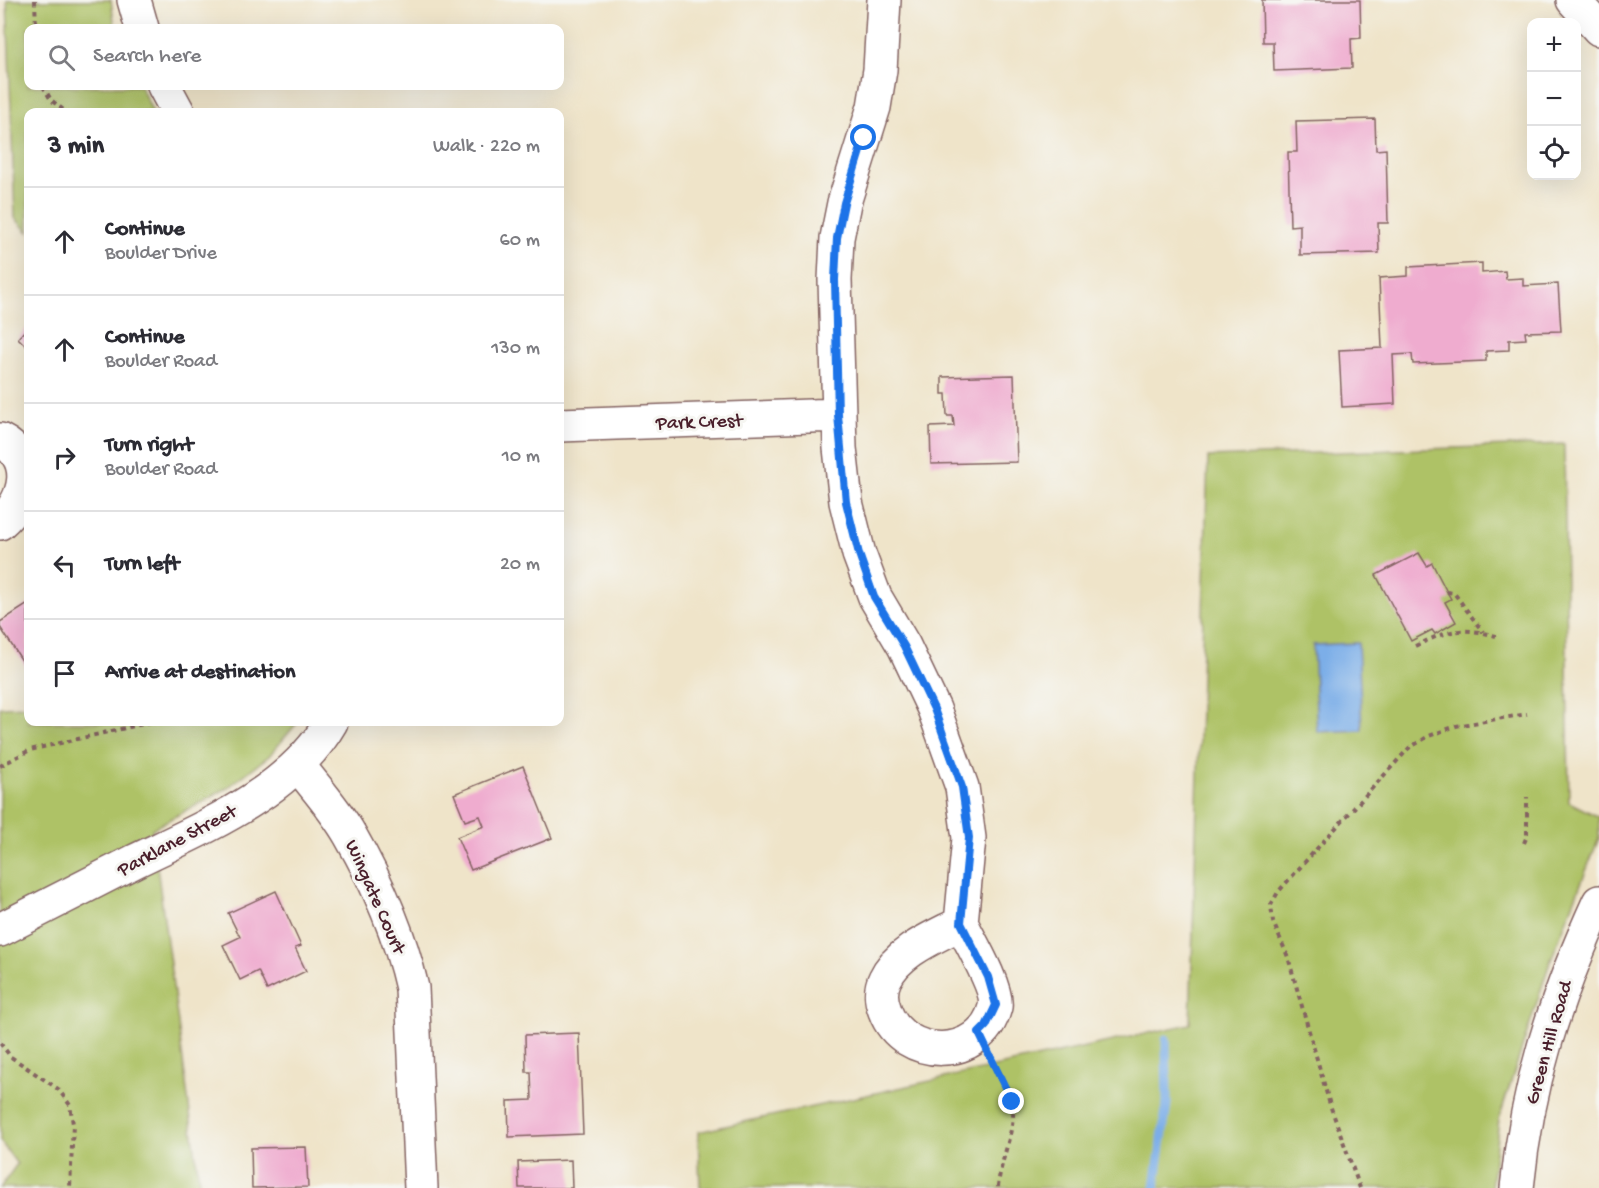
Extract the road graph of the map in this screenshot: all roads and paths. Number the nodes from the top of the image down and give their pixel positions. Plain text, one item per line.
1 (35, 0) edge
2 (134, 0) edge
3 (884, 0) edge
4 (1573, 0) edge
5 (36, 24) edge
6 (141, 24) edge
7 (1599, 29) edge
8 (45, 90) edge
9 (166, 90) edge
10 (61, 108) edge
11 (176, 108) edge
12 (838, 415) junction
13 (564, 425) edge
14 (0, 440) edge
15 (0, 523) edge
16 (1447, 592) dead end
17 (1483, 633) junction
18 (1496, 636) dead end
19 (1415, 646) dead end
20 (1527, 714) dead end
21 (134, 726) edge
22 (328, 726) edge
23 (298, 765) junction
24 (0, 766) edge
25 (1527, 797) dead end
26 (1524, 843) dead end
27 (1599, 902) edge
28 (961, 923) junction
29 (0, 930) edge
30 (979, 1033) junction
31 (0, 1043) edge
32 (70, 1188) edge
33 (421, 1188) edge
34 (998, 1188) edge
35 (1360, 1188) edge
36 (1517, 1188) edge

1 - 5 path
2 - 6 street
3 - 12 street
4 - 7 street
8 - 10 path
9 - 11 street
12 - 13 street, Park Crest
12 - 28 street
14 - 15 street
16 - 17 path
17 - 18 path
17 - 19 path
20 - 35 path
21 - 24 path
22 - 23 street, Parklane Street
23 - 29 street, Parklane Street
23 - 33 street, Wingate Court
25 - 26 path
27 - 36 street, Green Hill Road
28 - 30 street
28 - 30 street
30 - 34 path
31 - 32 path

